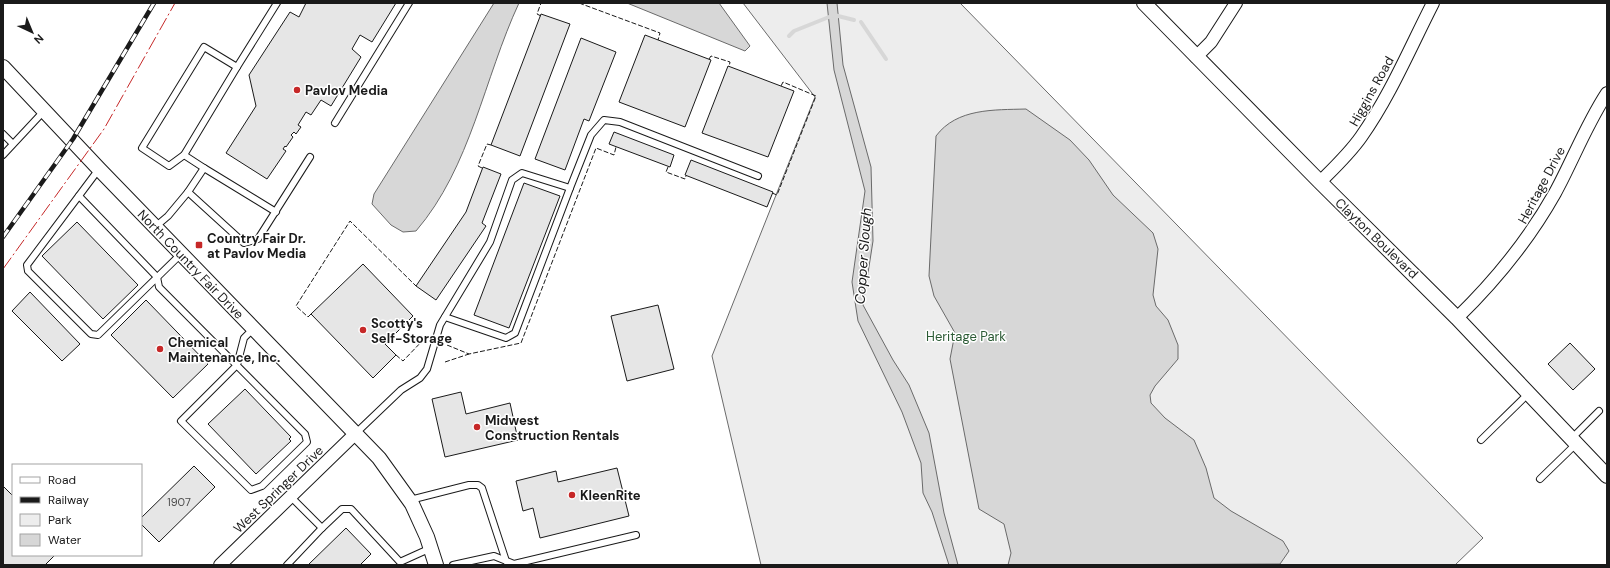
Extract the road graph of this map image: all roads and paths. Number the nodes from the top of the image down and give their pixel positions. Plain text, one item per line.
1 (277, 3) edge
2 (409, 3) edge
3 (1144, 3) edge
4 (1236, 3) edge
5 (1433, 3) edge
6 (1196, 57) junction
7 (3, 67) edge
8 (236, 67) junction
9 (1607, 93) edge
10 (45, 110) junction
11 (334, 123) dead end
12 (3, 134) edge
13 (12, 143) junction
14 (3, 155) edge
15 (184, 155) junction
16 (310, 157) dead end
17 (204, 168) junction
18 (99, 169) junction
19 (758, 176) dead end
20 (1320, 182) junction
21 (570, 188) junction
22 (188, 192) junction
23 (79, 196) junction
24 (276, 212) junction
25 (155, 227) junction
26 (181, 254) junction
27 (157, 277) junction
28 (444, 317) junction
29 (1457, 318) junction
30 (254, 328) junction
31 (237, 365) junction
32 (1529, 393) junction
33 (1599, 411) dead end
34 (356, 433) junction
35 (1481, 440) dead end
36 (1574, 441) junction
37 (1607, 476) edge
38 (1540, 479) dead end
39 (290, 496) junction
40 (410, 500) junction
41 (322, 528) junction
42 (636, 535) dead end
43 (430, 548) junction
44 (506, 561) junction
45 (399, 563) edge
46 (220, 565) edge
47 (287, 565) edge
48 (436, 565) edge
49 (452, 565) edge

1 - 8 lane
2 - 11 lane
3 - 6 street, Clayton Boulevard
4 - 6 street
5 - 20 street, Higgins Road
6 - 20 street, Clayton Boulevard
7 - 10 street, North Country Fair Drive
8 - 15 lane
8 - 15 lane
9 - 29 street, Heritage Drive
10 - 13 lane
10 - 18 street, North Country Fair Drive
12 - 13 lane
13 - 14 lane
15 - 17 lane
16 - 24 lane
17 - 22 lane
17 - 24 lane
18 - 23 lane
18 - 25 street, North Country Fair Drive
19 - 21 lane
20 - 29 street, Clayton Boulevard
21 - 28 lane
21 - 28 lane
22 - 24 lane
22 - 25 lane
23 - 27 lane
23 - 27 lane
25 - 26 street, North Country Fair Drive
26 - 27 lane
26 - 30 street, North Country Fair Drive
27 - 31 lane
28 - 34 lane
29 - 32 street, Clayton Boulevard
30 - 31 lane
30 - 34 street, North Country Fair Drive
31 - 31 lane
32 - 35 lane
32 - 36 street, Clayton Boulevard
33 - 36 lane
34 - 39 street, West Springer Drive
34 - 40 street, North Country Fair Drive
36 - 37 street, Clayton Boulevard
36 - 38 lane
39 - 41 lane
39 - 46 street, West Springer Drive
40 - 43 street, North Country Fair Drive
40 - 44 lane
41 - 45 lane
41 - 47 lane
42 - 44 lane
43 - 45 lane
43 - 48 street, North Country Fair Drive
44 - 49 lane

